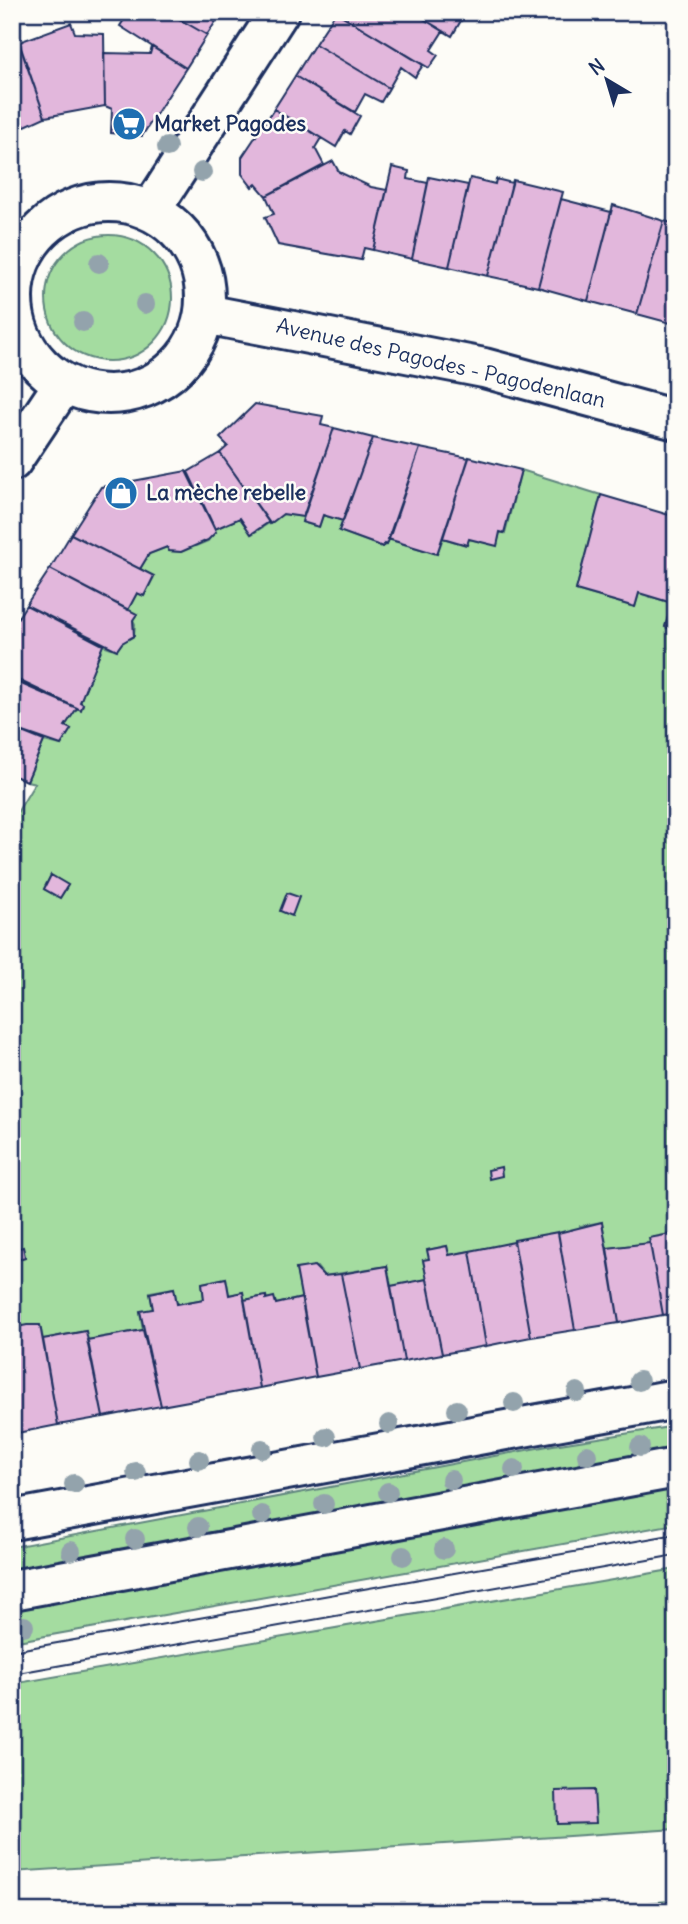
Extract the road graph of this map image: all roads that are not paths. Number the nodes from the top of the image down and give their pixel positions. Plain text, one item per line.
1 (279, 12) edge
2 (151, 210) junction
3 (13, 281) edge
4 (205, 314) junction
5 (64, 383) junction
6 (676, 421) edge
7 (12, 461) edge
8 (676, 1399) edge
9 (676, 1468) edge
10 (12, 1520) edge
11 (12, 1590) edge

1 - 2 street
2 - 3 street
2 - 4 street
3 - 5 street
4 - 5 street
4 - 6 street, Avenue des Pagodes - Pagodenlaan
5 - 7 street
8 - 10 street
9 - 11 street

